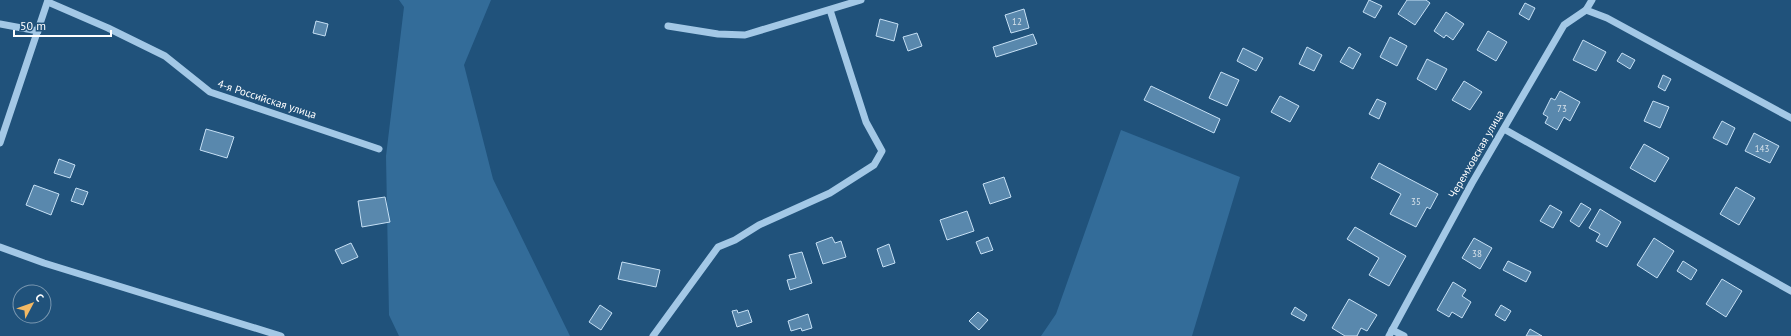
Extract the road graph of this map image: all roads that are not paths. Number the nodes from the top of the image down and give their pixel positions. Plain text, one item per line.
1 (861, 0) edge
2 (1592, 0) edge
3 (48, 1) edge
4 (830, 10) junction
5 (1586, 10) junction
6 (0, 24) edge
7 (668, 26) dead end
8 (38, 31) junction
9 (1791, 118) edge
10 (1504, 129) junction
11 (0, 143) edge
12 (379, 149) dead end
13 (0, 247) edge
14 (1791, 291) edge
15 (1391, 333) edge
16 (281, 336) edge
17 (654, 336) edge
18 (1404, 336) edge

1 - 4 street
2 - 5 street, Черемховская улица
3 - 8 street
3 - 12 street, 4-я Российская улица
4 - 7 street
4 - 17 street
5 - 9 street
5 - 10 street, Черемховская улица
6 - 8 street
8 - 11 street
10 - 14 street
10 - 15 street, Черемховская улица
13 - 16 street
15 - 18 street, Черемховская улица

